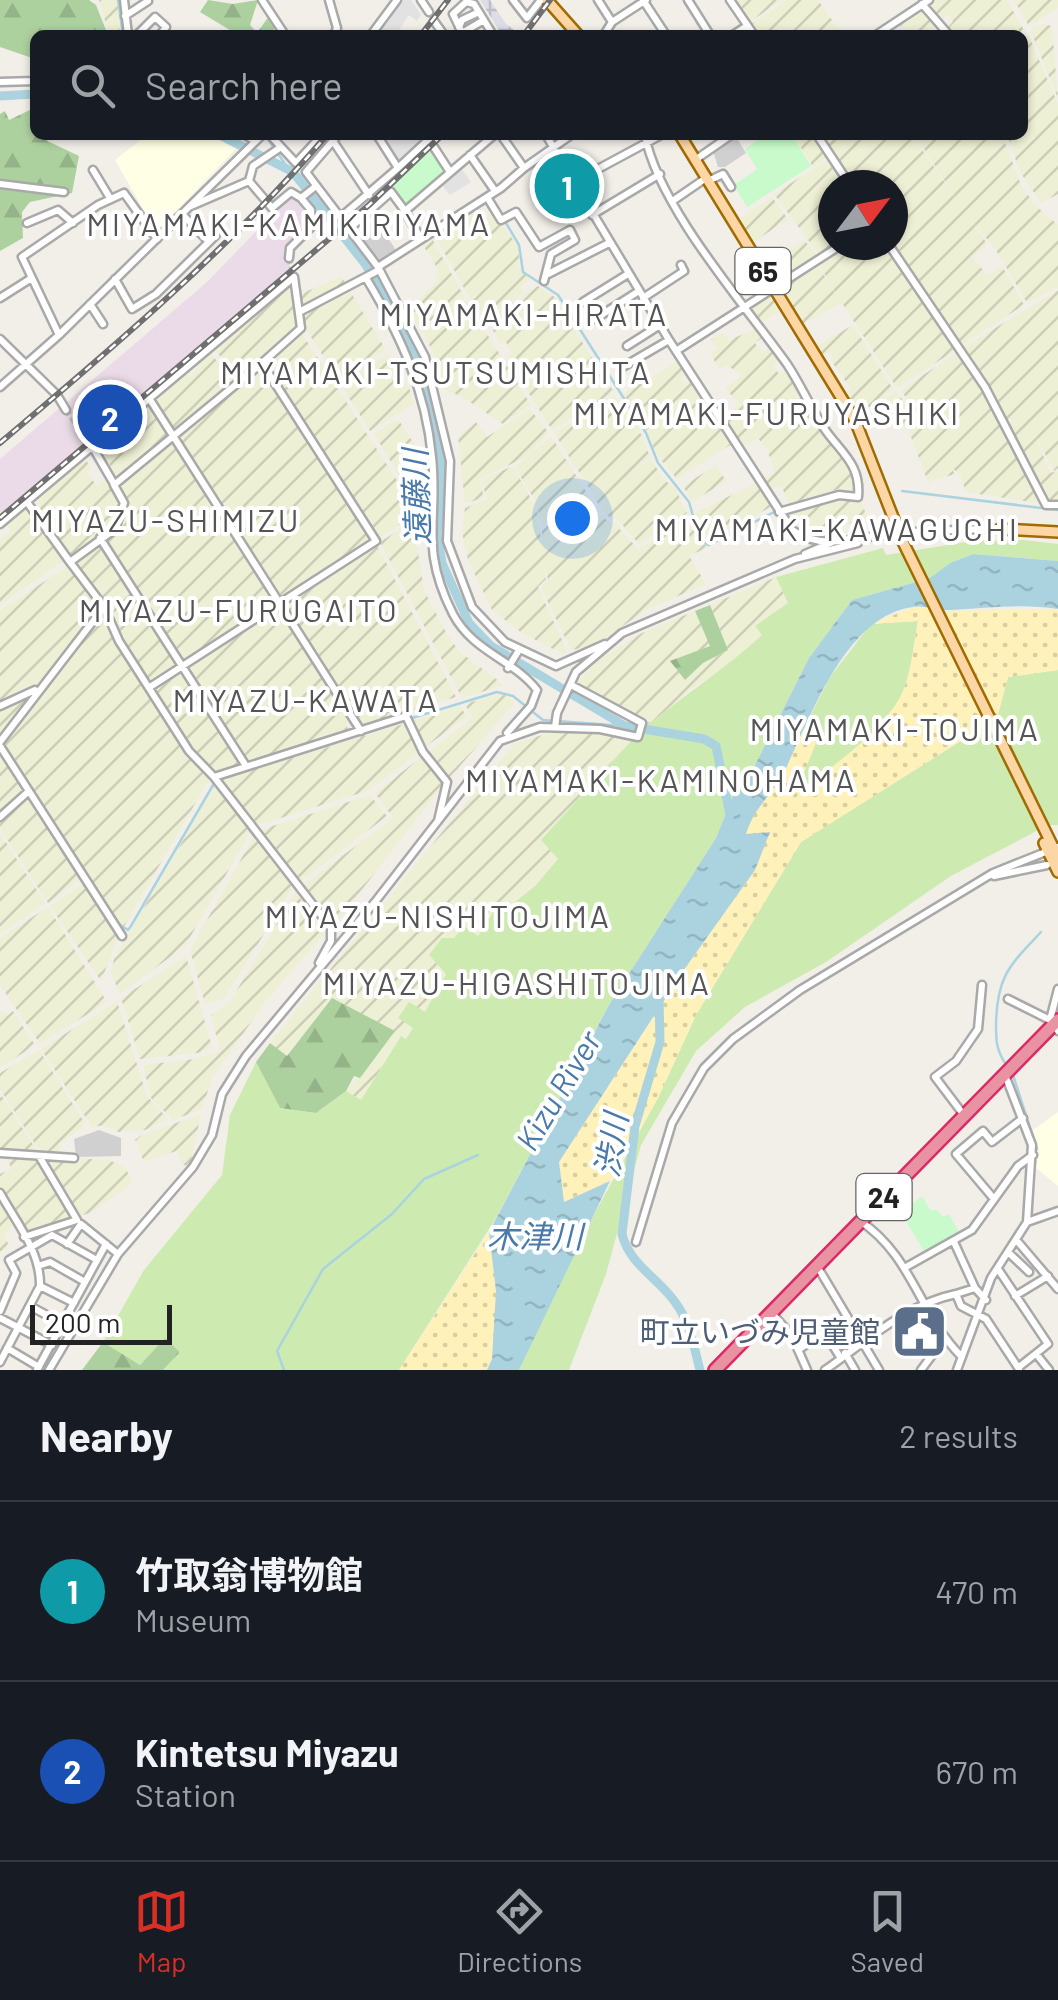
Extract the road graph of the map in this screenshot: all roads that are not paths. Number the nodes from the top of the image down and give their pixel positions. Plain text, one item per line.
1 (124, 0) edge
2 (148, 0) edge
3 (262, 0) edge
4 (329, 0) edge
5 (397, 0) edge
6 (420, 0) edge
7 (513, 0) edge
8 (544, 0) edge
9 (598, 0) edge
10 (645, 0) edge
11 (688, 0) edge
12 (730, 0) edge
13 (906, 0) edge
14 (926, 2) edge
15 (914, 9) junction
16 (429, 12) dead end
17 (125, 16) junction
18 (481, 16) junction
19 (434, 20) dead end
20 (612, 22) junction
21 (747, 26) junction
22 (127, 30) edge
23 (142, 30) edge
24 (164, 30) edge
25 (282, 30) edge
26 (336, 30) edge
27 (375, 30) edge
28 (441, 30) edge
29 (460, 30) edge
30 (461, 30) edge
31 (490, 30) edge
32 (573, 30) edge
33 (607, 30) edge
34 (663, 30) edge
35 (707, 30) edge
36 (740, 30) edge
37 (750, 30) edge
38 (883, 30) edge
39 (946, 30) edge
40 (30, 81) edge
41 (0, 82) edge
42 (318, 140) edge
43 (334, 140) edge
44 (337, 140) edge
45 (380, 140) edge
46 (425, 140) edge
47 (430, 140) edge
48 (488, 140) edge
49 (505, 140) edge
50 (548, 140) edge
51 (565, 140) edge
52 (644, 140) edge
53 (646, 140) edge
54 (683, 140) edge
55 (724, 140) edge
56 (820, 140) edge
57 (257, 141) edge
58 (281, 147) junction
59 (553, 150) junction
60 (470, 155) junction
61 (695, 160) junction
62 (398, 168) junction
63 (524, 168) junction
64 (93, 170) dead end
65 (840, 170) edge
66 (451, 172) junction
67 (660, 174) junction
68 (707, 180) junction
69 (249, 181) junction
70 (572, 183) junction
71 (0, 184) edge
72 (316, 186) junction
73 (731, 187) dead end
74 (64, 192) dead end
75 (496, 192) junction
76 (368, 195) junction
77 (487, 197) junction
78 (580, 197) junction
79 (110, 198) junction
80 (302, 198) junction
81 (674, 200) junction
82 (188, 207) junction
83 (405, 211) junction
84 (558, 212) dead end
85 (182, 214) junction
86 (592, 215) junction
87 (341, 217) junction
88 (74, 223) junction
89 (27, 224) dead end
90 (348, 230) junction
91 (216, 235) dead end
92 (422, 238) junction
93 (157, 239) junction
94 (208, 242) junction
95 (609, 242) junction
96 (290, 258) tunnel mouth
97 (818, 260) edge
98 (899, 260) edge
99 (681, 266) dead end
100 (378, 269) junction
101 (628, 274) junction
102 (367, 278) junction
103 (30, 279) junction
104 (115, 279) junction
105 (774, 288) junction
106 (641, 294) junction
107 (0, 298) edge
108 (583, 302) dead end
109 (90, 304) junction
110 (743, 305) junction
111 (301, 311) junction
112 (595, 319) dead end
113 (103, 324) dead end
114 (660, 326) junction
115 (59, 335) junction
116 (0, 339) edge
117 (669, 340) junction
118 (626, 346) dead end
119 (676, 351) junction
120 (262, 363) junction
121 (25, 366) junction
122 (621, 368) dead end
123 (0, 387) edge
124 (149, 398) junction
125 (66, 410) tunnel mouth
126 (172, 436) junction
127 (92, 446) junction
128 (114, 485) junction
129 (27, 502) junction
130 (1058, 505) edge
131 (779, 512) junction
132 (0, 524) edge
133 (1000, 528) joint
134 (1058, 532) edge
135 (898, 537) junction
136 (100, 538) junction
137 (835, 541) junction
138 (860, 542) junction
139 (796, 559) junction
140 (70, 562) junction
141 (280, 602) junction
142 (104, 607) junction
143 (605, 644) junction
144 (518, 652) junction
145 (510, 666) junction
146 (182, 667) junction
147 (150, 686) junction
148 (572, 686) junction
149 (38, 689) junction
150 (0, 706) edge
151 (556, 727) junction
152 (362, 732) junction
153 (504, 736) junction
154 (0, 744) edge
155 (246, 766) junction
156 (214, 777) junction
157 (29, 791) junction
158 (0, 817) edge
159 (438, 822) junction
160 (1052, 848) edge
161 (1047, 864) dead end
162 (1058, 872) edge
163 (988, 876) junction
164 (122, 936) dead end
165 (318, 969) junction
166 (982, 986) dead end
167 (1058, 988) edge
168 (1008, 999) dead end
169 (1055, 1024) edge
170 (1004, 1074) junction
171 (964, 1115) junction
172 (1023, 1118) junction
173 (0, 1153) edge
174 (1034, 1154) junction
175 (39, 1156) junction
176 (74, 1158) dead end
177 (0, 1193) edge
178 (994, 1200) junction
179 (1057, 1215) edge
180 (860, 1221) junction
181 (79, 1222) junction
182 (1027, 1222) junction
183 (24, 1237) junction
184 (636, 1242) dead end
185 (954, 1242) junction
186 (1018, 1242) junction
187 (67, 1244) junction
188 (106, 1244) junction
189 (30, 1247) junction
190 (1009, 1252) junction
191 (118, 1254) junction
192 (97, 1260) junction
193 (38, 1266) junction
194 (817, 1266) junction
195 (906, 1267) junction
196 (998, 1269) junction
197 (1030, 1272) dead end
198 (1048, 1276) junction
199 (86, 1282) junction
200 (40, 1286) junction
201 (975, 1288) junction
202 (1058, 1289) edge
203 (956, 1294) junction
204 (1015, 1297) junction
205 (986, 1300) junction
206 (74, 1303) junction
207 (928, 1304) junction
208 (30, 1306) junction
209 (772, 1312) junction
210 (0, 1314) edge
211 (68, 1314) junction
212 (981, 1314) junction
213 (845, 1318) junction
214 (80, 1319) junction
215 (63, 1324) junction
216 (18, 1328) junction
217 (824, 1332) junction
218 (1058, 1336) edge
219 (945, 1338) junction
220 (860, 1342) junction
221 (1047, 1342) junction
222 (52, 1346) junction
223 (7, 1348) junction
224 (798, 1350) junction
225 (842, 1355) junction
226 (1037, 1355) junction
227 (962, 1359) junction
228 (0, 1362) edge
229 (38, 1368) edge
230 (830, 1368) edge
231 (1047, 1368) edge
232 (1019, 1369) edge
233 (49, 1370) edge
234 (715, 1370) edge
235 (807, 1370) edge
236 (855, 1370) edge
237 (879, 1370) edge
238 (921, 1370) edge
239 (958, 1370) edge
240 (970, 1370) edge

1 - 17 street
2 - 17 street
3 - 25 street
4 - 26 street
5 - 27 street
6 - 16 street
7 - 8 street
8 - 32 main road
9 - 20 street
10 - 20 street
10 - 34 street
11 - 35 street
12 - 21 street
13 - 15 street
14 - 15 street
14 - 39 street
15 - 38 street
17 - 22 street
18 - 29 street
18 - 30 street
18 - 31 street
19 - 28 street
20 - 33 street
21 - 36 street
21 - 37 street
23 - 24 street
40 - 41 street
42 - 58 street
43 - 72 street
44 - 76 street
45 - 62 street
46 - 62 street
47 - 66 street
48 - 60 street
49 - 63 street
50 - 59 street
51 - 59 street
52 - 70 street
53 - 67 street
54 - 61 main road, 65
55 - 61 street
56 - 65 street
57 - 58 street
57 - 82 street
58 - 69 street
59 - 63 street
59 - 70 street
60 - 66 street
60 - 75 street
61 - 68 main road, 65
62 - 76 street
63 - 75 street
64 - 79 street
66 - 83 street
67 - 81 street
67 - 86 street
68 - 73 street
68 - 81 street
68 - 105 main road, 65
69 - 80 street
69 - 82 street
70 - 78 street
71 - 74 street
72 - 80 street
72 - 87 street
75 - 77 street
76 - 87 street
77 - 92 street
77 - 95 street
78 - 84 street
78 - 86 street
79 - 88 street
79 - 93 street
80 - 96 street
81 - 110 street
82 - 85 street
83 - 90 street
83 - 92 street
85 - 93 street
85 - 94 street
86 - 95 street
87 - 90 street
88 - 89 street
88 - 103 street
90 - 100 street
91 - 94 street
92 - 100 street
93 - 104 street
94 - 104 street
95 - 101 street
97 - 105 street
98 - 130 street
99 - 106 street
100 - 102 street
100 - 144 street
101 - 106 street
101 - 108 street
102 - 111 street
102 - 145 street
103 - 107 street
103 - 115 street
104 - 109 street
105 - 110 street
105 - 135 main road, 65
106 - 112 street
106 - 114 street
109 - 113 street
109 - 115 street
110 - 119 street
110 - 131 street
111 - 120 street
111 - 124 street
114 - 117 street
114 - 118 street
115 - 121 street
116 - 121 street
117 - 119 street
117 - 122 street
119 - 131 street
120 - 126 street
120 - 141 street
121 - 123 street
121 - 125 street
124 - 126 street
124 - 127 street
126 - 128 street
126 - 141 street
127 - 128 street
127 - 129 street
128 - 136 street
129 - 132 street
129 - 140 street
131 - 137 street
133 - 134 main road
133 - 135 street
135 - 138 street
135 - 160 main road, 65
136 - 140 street
136 - 146 street
137 - 138 street
137 - 139 street
138 - 139 street
139 - 143 street
140 - 142 street
141 - 146 street
141 - 152 street
142 - 147 street
142 - 149 street
143 - 144 street
143 - 148 street
144 - 145 street
145 - 153 street
146 - 147 street
146 - 155 street
147 - 156 street
148 - 151 street
148 - 151 street
149 - 150 street
149 - 154 street
151 - 153 street
152 - 155 street
152 - 159 street
153 - 159 street
154 - 157 street
155 - 156 street
156 - 165 street
157 - 158 street
157 - 164 street
159 - 165 street
160 - 162 main road, 65
160 - 163 street
161 - 163 street
163 - 184 street
165 - 191 street
166 - 171 street
167 - 169 street
168 - 169 street
169 - 170 highway, 24
170 - 171 highway, 24
170 - 172 street
171 - 180 highway, 24
172 - 174 street
172 - 178 street
173 - 175 street
174 - 178 street
174 - 182 street
175 - 176 street
175 - 181 street
177 - 183 street
178 - 185 street
179 - 182 street
180 - 194 highway, 24
180 - 195 street
181 - 183 street
181 - 187 street
181 - 188 street
182 - 186 street
183 - 189 street
185 - 195 street
185 - 201 street
186 - 190 street
186 - 198 street
187 - 189 street
187 - 192 street
188 - 191 street
188 - 192 street
189 - 193 street
189 - 210 street
190 - 196 street
190 - 197 street
191 - 214 street
192 - 199 street
193 - 199 street
193 - 200 street
194 - 209 highway, 24
194 - 213 street
195 - 207 street
196 - 204 street
196 - 205 street
198 - 202 street
198 - 204 street
199 - 206 street
200 - 206 street
200 - 208 street
201 - 203 street
201 - 205 street
203 - 207 street
203 - 212 street
204 - 221 street
205 - 212 street
206 - 211 street
207 - 219 street
207 - 220 street
208 - 215 street
208 - 216 street
209 - 224 street
209 - 234 highway, 24
210 - 216 street
211 - 214 street
211 - 215 street
212 - 227 street
212 - 232 street
213 - 217 street
213 - 220 street
214 - 233 street
215 - 222 street
216 - 222 street
216 - 223 street
217 - 224 street
217 - 225 street
218 - 221 street
219 - 227 street
219 - 238 street
220 - 225 street
220 - 237 street
221 - 226 street
222 - 229 street
223 - 228 street
223 - 229 street
224 - 235 street
225 - 230 street
225 - 236 street
226 - 231 street
226 - 232 street
227 - 239 street
227 - 240 street

